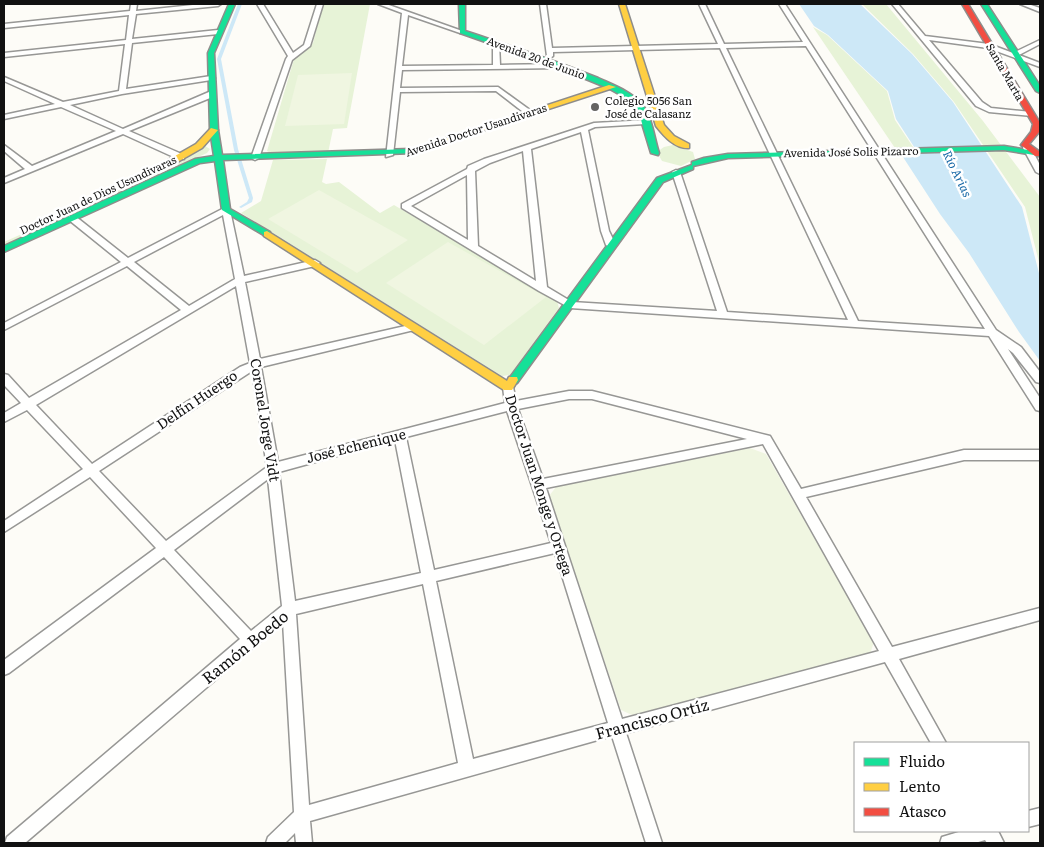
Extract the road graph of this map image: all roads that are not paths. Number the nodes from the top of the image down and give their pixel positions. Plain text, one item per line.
1 (134, 4) edge
2 (218, 4) edge
3 (232, 4) edge
4 (260, 4) edge
5 (320, 4) edge
6 (382, 4) edge
7 (462, 4) edge
8 (543, 4) edge
9 (622, 4) edge
10 (702, 4) edge
11 (782, 4) edge
12 (895, 4) edge
13 (965, 4) edge
14 (984, 4) edge
15 (1023, 4) edge
16 (1040, 10) edge
17 (134, 12) junction
18 (405, 12) junction
19 (4, 26) edge
20 (218, 32) junction
21 (462, 32) junction
22 (925, 38) junction
23 (128, 42) junction
24 (1040, 42) edge
25 (496, 43) junction
26 (807, 44) junction
27 (723, 46) junction
28 (989, 46) junction
29 (636, 48) junction
30 (1015, 54) junction
31 (4, 55) edge
32 (292, 56) junction
33 (554, 59) junction
34 (1040, 64) edge
35 (497, 67) junction
36 (398, 68) junction
37 (211, 78) junction
38 (4, 79) edge
39 (16, 84) junction
40 (4, 87) edge
41 (612, 87) junction
42 (396, 90) junction
43 (122, 92) junction
44 (1040, 92) edge
45 (212, 94) junction
46 (61, 104) junction
47 (530, 113) junction
48 (4, 117) edge
49 (645, 122) junction
50 (584, 129) junction
51 (214, 130) junction
52 (122, 132) junction
53 (1034, 137) edge
54 (197, 146) junction
55 (4, 147) edge
56 (527, 147) junction
57 (689, 147) junction
58 (217, 152) junction
59 (877, 152) junction
60 (655, 153) junction
61 (389, 154) junction
62 (773, 154) junction
63 (728, 156) junction
64 (181, 157) junction
65 (244, 158) junction
66 (201, 160) junction
67 (692, 165) junction
68 (471, 168) junction
69 (30, 170) junction
70 (676, 172) junction
71 (1040, 172) edge
72 (4, 181) edge
73 (226, 210) junction
74 (72, 218) junction
75 (4, 239) edge
76 (611, 245) junction
77 (473, 247) junction
78 (4, 249) edge
79 (127, 263) junction
80 (315, 263) junction
81 (240, 280) junction
82 (542, 289) junction
83 (570, 305) junction
84 (188, 310) junction
85 (723, 314) junction
86 (854, 323) junction
87 (414, 327) junction
88 (4, 328) edge
89 (993, 333) junction
90 (257, 364) junction
91 (4, 378) edge
92 (1040, 379) edge
93 (508, 387) junction
94 (28, 403) junction
95 (511, 406) junction
96 (1040, 407) edge
97 (4, 418) edge
98 (400, 436) junction
99 (766, 439) junction
100 (1040, 455) edge
101 (273, 469) junction
102 (91, 471) junction
103 (539, 485) junction
104 (799, 494) junction
105 (4, 527) edge
106 (558, 547) junction
107 (165, 549) junction
108 (429, 577) junction
109 (289, 610) junction
110 (1040, 614) edge
111 (250, 640) junction
112 (889, 655) junction
113 (4, 668) edge
114 (617, 729) junction
115 (938, 742) edge
116 (467, 768) junction
117 (302, 815) junction
118 (986, 832) edge
119 (990, 832) edge
120 (12, 843) edge
121 (274, 843) edge
122 (304, 843) edge
123 (654, 843) edge
124 (948, 843) edge
125 (996, 843) edge

1 - 17 street
2 - 17 street
3 - 20 street, Coronel Jorge Vidt
4 - 32 street
5 - 32 street
6 - 18 street, Avenida 20 de Junio
7 - 21 street
8 - 33 street
9 - 29 street
10 - 27 street
11 - 26 street
12 - 22 street
13 - 28 street, Santa Marta
14 - 30 street, Santa Marta
15 - 16 street
17 - 19 street
17 - 23 street
18 - 21 street, Avenida 20 de Junio
18 - 36 street
20 - 23 street
20 - 37 street, Coronel Jorge Vidt
21 - 25 street, Avenida 20 de Junio
22 - 28 street
22 - 53 street
23 - 31 street
23 - 43 street
24 - 30 street
25 - 33 street, Avenida 20 de Junio
25 - 35 street
26 - 27 street
26 - 59 street
27 - 29 street
27 - 62 street
28 - 30 street
28 - 53 street, Santa Marta
29 - 33 street
29 - 57 street
30 - 34 street
30 - 44 street, Santa Marta
32 - 65 street
33 - 35 street
33 - 41 street, Avenida 20 de Junio
35 - 36 street
36 - 42 street
37 - 43 street
37 - 45 street, Coronel Jorge Vidt
38 - 39 street
39 - 40 street
39 - 46 street
41 - 47 street, Avenida Doctor Usandivaras
41 - 49 street, Avenida 20 de Junio
42 - 47 street
42 - 61 street
43 - 46 street
45 - 51 street, Coronel Jorge Vidt
45 - 52 street
46 - 48 street
46 - 52 street
47 - 61 street, Avenida Doctor Usandivaras
49 - 50 street
49 - 60 street, Avenida 20 de Junio
50 - 56 street
50 - 76 street
51 - 54 street, Doctor Juan de Dios Usandivaras
51 - 58 street, Coronel Jorge Vidt
52 - 64 street
52 - 69 street
53 - 59 street, Avenida José Solís Pizarro
53 - 71 street
54 - 58 street, Avenida Doctor Usandivaras
54 - 64 street, Doctor Juan de Dios Usandivaras
55 - 69 street
56 - 68 street
56 - 82 street
57 - 60 street
57 - 63 street, Avenida José Solís Pizarro
57 - 67 street
58 - 65 street, Avenida Doctor Usandivaras
58 - 66 street, Doctor Juan de Dios Usandivaras
58 - 73 street, Coronel Jorge Vidt
59 - 62 street, Avenida José Solís Pizarro
59 - 89 street
60 - 67 street
61 - 65 street, Avenida Doctor Usandivaras
62 - 63 street, Avenida José Solís Pizarro
62 - 86 street
63 - 67 street, Avenida José Solís Pizarro
64 - 66 street
64 - 75 street, Doctor Juan de Dios Usandivaras
66 - 74 street, Doctor Juan de Dios Usandivaras
67 - 70 street
68 - 77 street
68 - 77 street
69 - 72 street
70 - 76 street
70 - 85 street
73 - 79 street
73 - 80 street, Doctor Juan Monge y Ortega
73 - 81 street, Coronel Jorge Vidt
74 - 78 street, Doctor Juan de Dios Usandivaras
74 - 79 street
76 - 83 street
77 - 82 street
79 - 84 street
79 - 88 street
80 - 81 street
80 - 87 street, Doctor Juan Monge y Ortega
81 - 84 street
81 - 90 street, Coronel Jorge Vidt
82 - 83 street
83 - 85 street
83 - 93 street
84 - 94 street
85 - 86 street
86 - 89 street
87 - 90 street, Delfín Huergo
87 - 93 street, Doctor Juan Monge y Ortega
89 - 92 street
89 - 96 street
90 - 101 street, Coronel Jorge Vidt
90 - 102 street, Delfín Huergo
91 - 94 street
93 - 95 street, Doctor Juan Monge y Ortega
94 - 97 street
94 - 102 street
95 - 98 street, José Echenique
95 - 99 street, José Echenique
95 - 103 street, Doctor Juan Monge y Ortega
98 - 101 street, José Echenique
98 - 108 street
99 - 103 street
99 - 104 street
100 - 104 street
101 - 107 street, José Echenique
101 - 109 street, Coronel Jorge Vidt
102 - 105 street, Delfín Huergo
102 - 107 street
103 - 106 street, Doctor Juan Monge y Ortega
104 - 112 street
106 - 108 street, Ramón Boedo
106 - 114 street, Doctor Juan Monge y Ortega
107 - 111 street
107 - 113 street, José Echenique
108 - 109 street, Ramón Boedo
108 - 116 street
109 - 111 street, Ramón Boedo
109 - 117 street, Coronel Jorge Vidt
110 - 112 street, Francisco Ortíz
111 - 120 street, Ramón Boedo
112 - 114 street, Francisco Ortíz
112 - 115 street
114 - 116 street, Francisco Ortíz
114 - 123 street, Doctor Juan Monge y Ortega
116 - 117 street, Francisco Ortíz
117 - 121 street, Francisco Ortíz
117 - 122 street, Coronel Jorge Vidt
118 - 124 street
119 - 125 street

